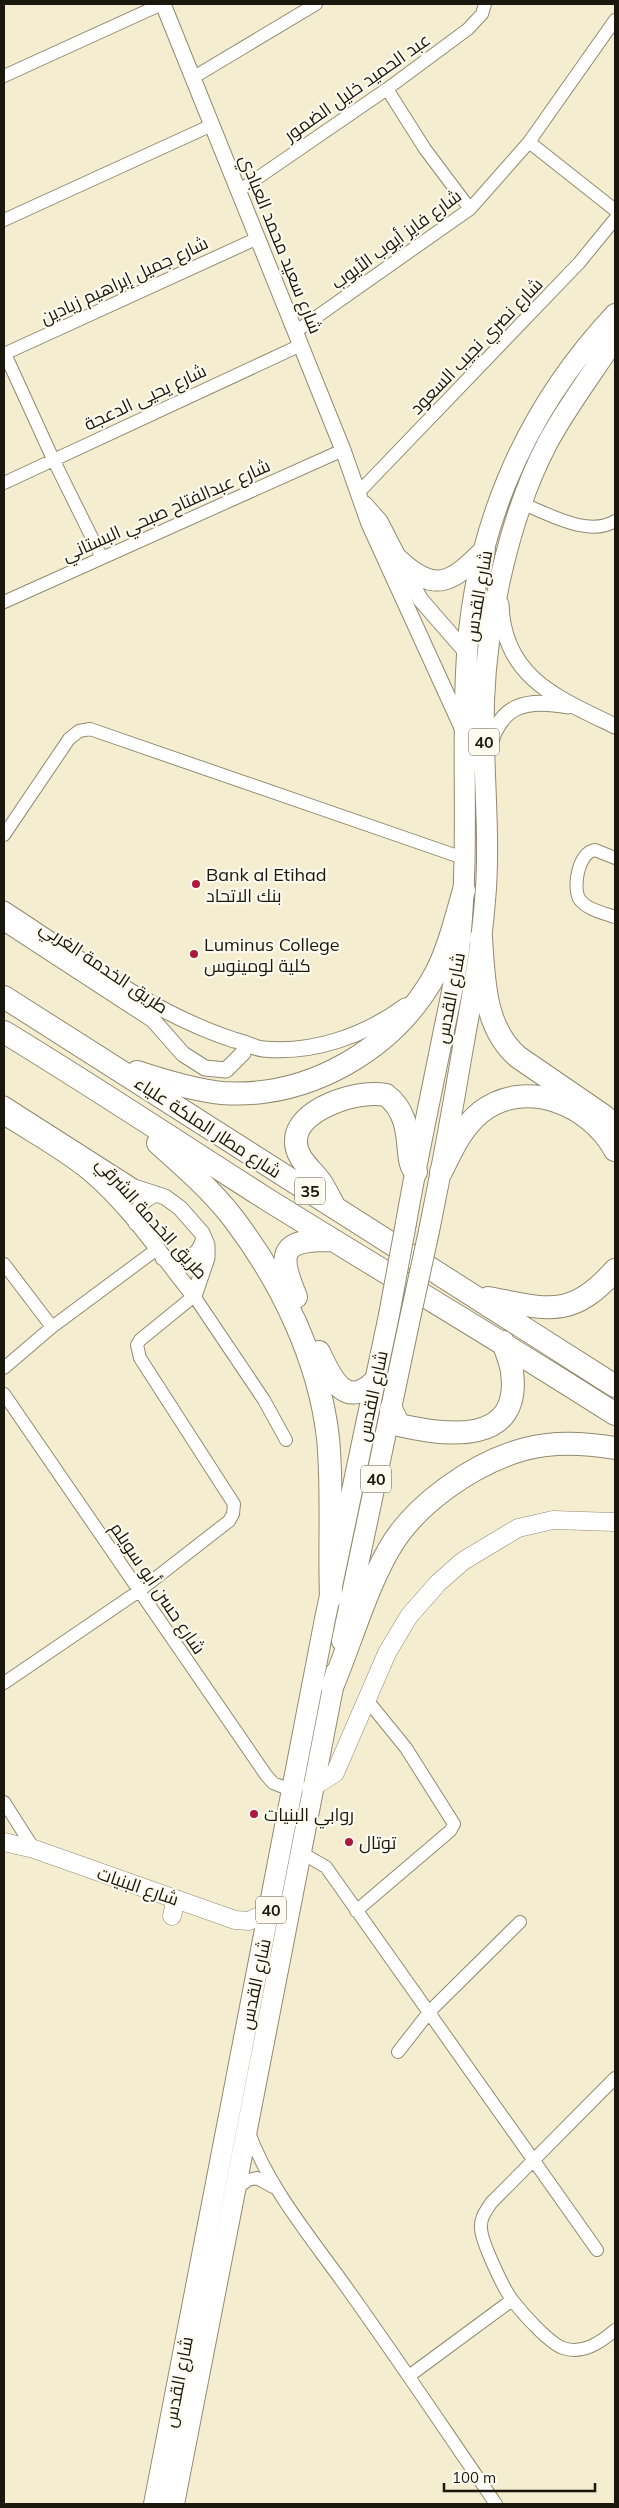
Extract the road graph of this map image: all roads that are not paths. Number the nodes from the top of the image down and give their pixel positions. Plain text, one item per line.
1 (163, 4) edge
2 (316, 4) edge
3 (485, 4) edge
4 (615, 20) edge
5 (4, 76) edge
6 (194, 76) junction
7 (387, 89) junction
8 (212, 125) junction
9 (529, 142) junction
10 (240, 190) junction
11 (470, 209) junction
12 (615, 210) edge
13 (615, 219) edge
14 (4, 220) edge
15 (258, 238) junction
16 (615, 314) edge
17 (298, 339) junction
18 (615, 339) edge
19 (4, 354) edge
20 (540, 410) junction
21 (562, 421) junction
22 (343, 450) junction
23 (53, 459) junction
24 (4, 483) edge
25 (359, 496) junction
26 (521, 503) junction
27 (615, 521) edge
28 (485, 549) junction
29 (102, 558) junction
30 (398, 559) junction
31 (501, 580) junction
32 (4, 602) edge
33 (468, 653) junction
34 (486, 659) junction
35 (578, 708) junction
36 (615, 726) edge
37 (464, 733) junction
38 (484, 767) junction
39 (4, 835) edge
40 (615, 858) edge
41 (466, 859) junction
42 (464, 890) junction
43 (4, 909) edge
44 (615, 917) edge
45 (4, 923) edge
46 (481, 938) junction
47 (88, 970) junction
48 (426, 989) junction
49 (4, 997) edge
50 (4, 1032) edge
51 (245, 1043) junction
52 (106, 1061) junction
53 (89, 1084) junction
54 (4, 1104) edge
55 (4, 1117) edge
56 (615, 1128) edge
57 (615, 1150) edge
58 (416, 1172) junction
59 (442, 1172) junction
60 (156, 1194) junction
61 (335, 1207) junction
62 (136, 1223) junction
63 (204, 1238) junction
64 (332, 1240) junction
65 (160, 1254) junction
66 (4, 1264) edge
67 (615, 1270) edge
68 (194, 1296) junction
69 (476, 1296) junction
70 (52, 1326) junction
71 (503, 1342) junction
72 (4, 1368) edge
73 (375, 1381) junction
74 (615, 1386) edge
75 (4, 1394) edge
76 (391, 1409) junction
77 (615, 1414) edge
78 (286, 1440) dead end
79 (615, 1448) edge
80 (615, 1522) edge
81 (139, 1591) junction
82 (331, 1597) junction
83 (4, 1683) edge
84 (332, 1687) junction
85 (367, 1700) junction
86 (302, 1790) junction
87 (4, 1802) edge
88 (4, 1842) edge
89 (34, 1849) junction
90 (300, 1852) junction
91 (176, 1899) junction
92 (271, 1910) junction
93 (356, 1910) junction
94 (172, 1916) dead end
95 (520, 1922) dead end
96 (430, 2011) junction
97 (398, 2052) dead end
98 (615, 2078) edge
99 (248, 2130) junction
100 (533, 2162) junction
101 (237, 2188) junction
102 (277, 2189) junction
103 (597, 2250) dead end
104 (512, 2300) junction
105 (615, 2330) edge
106 (409, 2376) junction
107 (154, 2504) edge
108 (174, 2504) edge
109 (496, 2504) edge

1 - 5 street
1 - 6 street, شارع سعيد محمد العبادي
2 - 6 street
3 - 7 street, عبد الحميد خليل الضمور
4 - 9 street, شارع فايز أيوب الأيوب
6 - 8 street, شارع سعيد محمد العبادي
7 - 10 street, عبد الحميد خليل الضمور
7 - 11 street
8 - 10 street, شارع سعيد محمد العبادي
8 - 14 street
9 - 11 street, شارع فايز أيوب الأيوب
9 - 12 street
10 - 15 street, شارع سعيد محمد العبادي
11 - 17 street, شارع فايز أيوب الأيوب
13 - 25 street, شارع نصري نجيب السعود
15 - 17 street, شارع سعيد محمد العبادي
15 - 19 street, شارع جميل إبراهيم زيادين
16 - 20 highway, شارع القدس / 40
17 - 22 street, شارع سعيد محمد العبادي
17 - 23 street, شارع يحيى الدعجة
18 - 21 highway, شارع القدس / 40
19 - 23 street
20 - 21 highway
20 - 28 highway, شارع القدس / 40
21 - 26 highway, شارع القدس / 40
22 - 25 street, شارع سعيد محمد العبادي
22 - 29 street, شارع عبدالفتاح صبحي البستاني
23 - 24 street, شارع يحيى الدعجة
23 - 29 street
25 - 30 street, شارع سعيد محمد العبادي
25 - 37 street, شارع سعيد محمد العبادي
26 - 27 street
26 - 31 highway, شارع القدس / 40
28 - 30 highway
28 - 33 highway, شارع القدس / 40
29 - 32 street, شارع عبدالفتاح صبحي البستاني
30 - 33 street, شارع سعيد محمد العبادي
31 - 34 highway, شارع القدس / 40
31 - 35 street
33 - 34 highway
33 - 37 highway, شارع القدس / 40
34 - 38 highway, شارع القدس / 40
35 - 36 street
35 - 38 street
37 - 41 highway, شارع القدس / 40
38 - 46 highway, شارع القدس / 40
39 - 41 street
40 - 44 street
41 - 42 highway, شارع القدس / 40
42 - 48 highway
42 - 58 highway, شارع القدس / 40
43 - 47 street, طريق الخدمة الغربي
45 - 47 street, طريق الخدمة الغربي
46 - 56 highway
46 - 59 highway, شارع القدس / 40
47 - 51 street, طريق الخدمة الغربي
47 - 51 street, طريق الخدمة الغربي
48 - 51 street, طريق الخدمة الغربي
48 - 52 highway
49 - 52 highway, شارع مطار الملكة علياء / 35
50 - 53 highway, شارع مطار الملكة علياء / 35
52 - 61 highway, شارع مطار الملكة علياء / 35
53 - 64 highway, شارع مطار الملكة علياء / 35
53 - 82 highway
54 - 60 street, طريق الخدمة الشرقي
55 - 62 street, طريق الخدمة الشرقي
57 - 59 highway
58 - 61 highway
58 - 73 highway, شارع القدس / 40, bridge
59 - 76 highway, شارع القدس / 40, bridge
60 - 62 street
60 - 63 street, طريق الخدمة الشرقي
61 - 69 highway, شارع مطار الملكة علياء / 35
62 - 65 street, طريق الخدمة الشرقي
63 - 65 street
63 - 68 street, طريق الخدمة الشرقي
64 - 71 highway, شارع مطار الملكة علياء / 35
64 - 73 highway
65 - 68 street, طريق الخدمة الشرقي
65 - 70 street
66 - 70 street
67 - 69 highway
68 - 78 street
68 - 81 street
69 - 74 highway, شارع مطار الملكة علياء / 35
70 - 72 street
71 - 76 highway
71 - 77 highway, شارع مطار الملكة علياء / 35
73 - 82 highway, شارع القدس / 40
75 - 81 street, شارع حسن أبو سويلم
76 - 84 highway, شارع القدس / 40
79 - 84 highway
80 - 85 main road
81 - 83 street
81 - 86 street, شارع حسن أبو سويلم
82 - 86 highway, شارع القدس / 40
84 - 86 highway, شارع القدس / 40
85 - 86 main road
85 - 93 street
86 - 90 highway, شارع القدس / 40
86 - 92 highway, شارع القدس / 40
87 - 89 street
88 - 89 main road, شارع البنيات
89 - 91 main road, شارع البنيات
90 - 93 street
90 - 99 highway, شارع القدس / 40
91 - 92 main road, شارع البنيات
91 - 94 main road
92 - 107 highway, شارع القدس / 40
93 - 96 street
95 - 96 street
96 - 97 street
96 - 100 street
98 - 100 street
99 - 101 highway, شارع القدس / 40
99 - 102 street
100 - 103 street
100 - 104 street
101 - 102 street
101 - 108 highway, شارع القدس / 40
102 - 106 street
104 - 105 street
104 - 106 street
106 - 109 street

